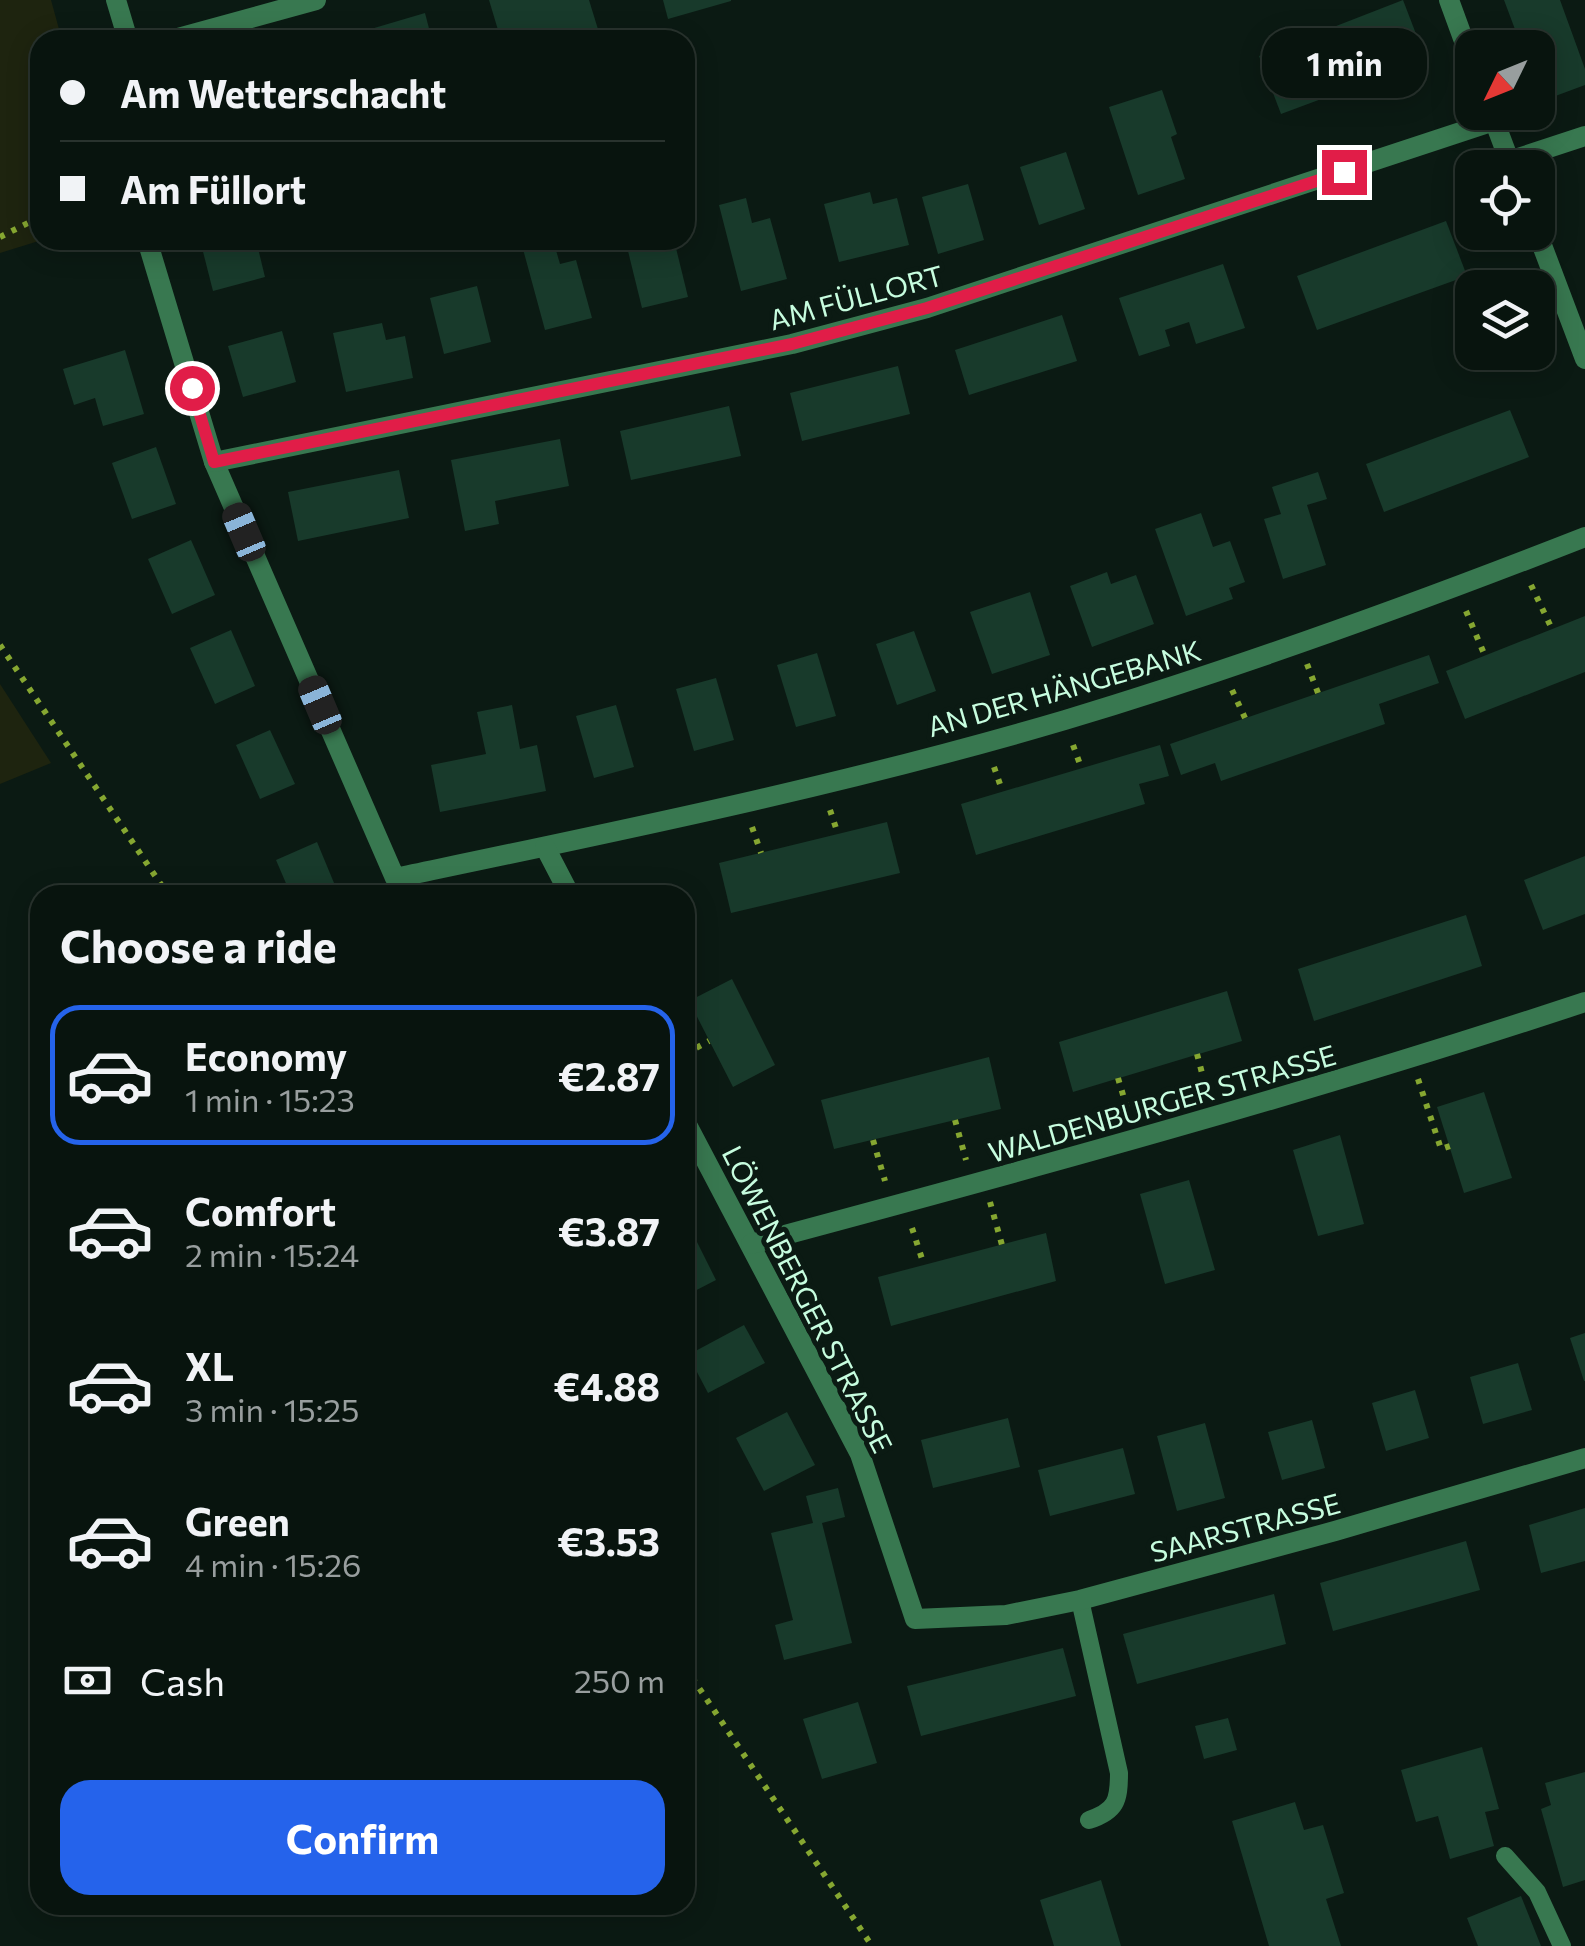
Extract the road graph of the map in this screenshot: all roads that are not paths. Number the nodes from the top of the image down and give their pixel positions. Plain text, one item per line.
1 (116, 0) edge
2 (316, 0) edge
3 (1449, 0) edge
4 (125, 30) edge
5 (207, 30) edge
6 (1460, 30) edge
7 (1455, 130) edge
8 (1585, 136) edge
9 (1548, 150) edge
10 (150, 250) edge
11 (1544, 250) edge
12 (1585, 359) edge
13 (214, 462) junction
14 (1585, 537) edge
15 (545, 847) junction
16 (565, 885) edge
17 (1585, 1002) edge
18 (695, 1139) edge
19 (751, 1244) junction
20 (1585, 1458) edge
21 (1080, 1600) junction
22 (914, 1619) joint
23 (1088, 1820) dead end
24 (1504, 1856) dead end
25 (1562, 1946) edge

1 - 4 street
2 - 5 street
3 - 6 street
7 - 13 street, AM FÜLLORT
8 - 9 street
10 - 13 street
11 - 12 street
13 - 15 street, AN DER HÄNGEBANK
14 - 15 street, AN DER HÄNGEBANK
15 - 16 street
17 - 19 street, WALDENBURGER STRASSE
18 - 19 street, LÖWENBERGER STRASSE
19 - 22 street, LÖWENBERGER STRASSE
20 - 21 street, SAARSTRASSE
21 - 22 street, SAARSTRASSE
21 - 23 lane
24 - 25 lane

